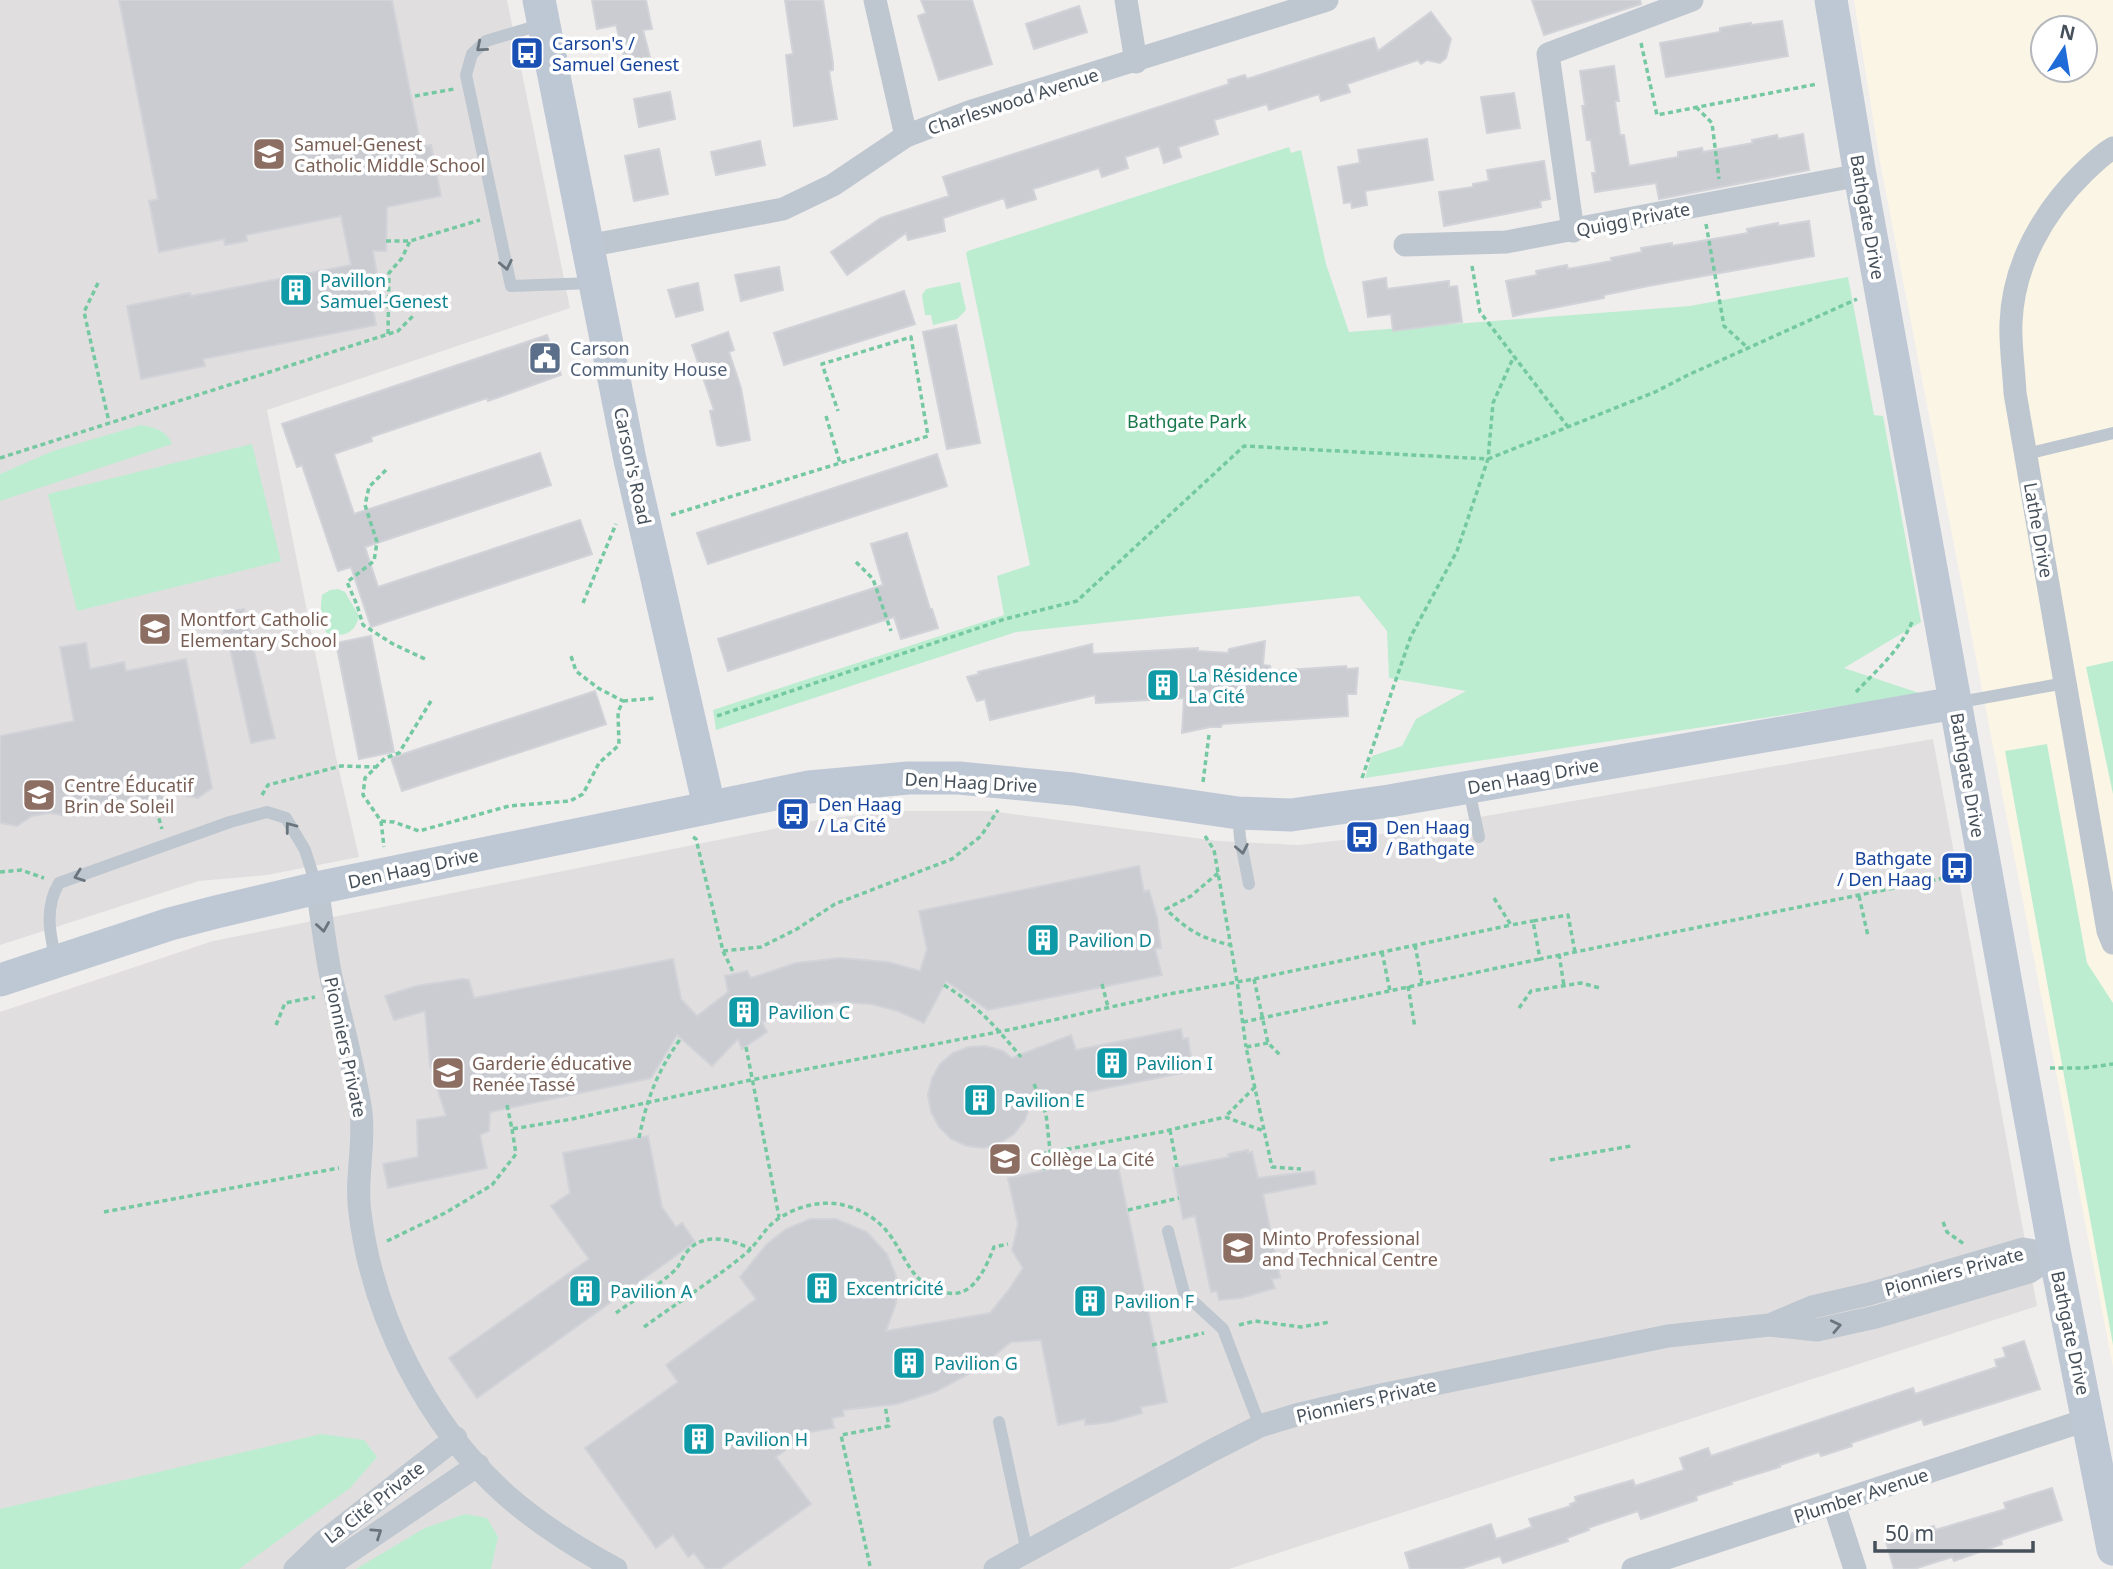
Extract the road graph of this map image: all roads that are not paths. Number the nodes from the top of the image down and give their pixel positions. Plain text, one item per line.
1 (875, 0) edge
2 (1126, 0) edge
3 (1327, 0) edge
4 (1692, 0) edge
5 (1830, 0) edge
6 (541, 12) edge
7 (1136, 62) junction
8 (906, 136) junction
9 (2113, 148) edge
10 (1860, 176) junction
11 (1573, 231) junction
12 (1405, 245) dead end
13 (587, 246) junction
14 (595, 283) junction
15 (2113, 433) edge
16 (2026, 454) junction
17 (2065, 683) junction
18 (1955, 703) junction
19 (1469, 787) junction
20 (709, 806) junction
21 (1238, 813) junction
22 (1479, 837) dead end
23 (1249, 884) dead end
24 (317, 888) junction
25 (2113, 943) edge
26 (56, 961) junction
27 (0, 980) edge
28 (1168, 1231) dead end
29 (2055, 1255) junction
30 (2089, 1419) junction
31 (999, 1422) dead end
32 (1260, 1426) junction
33 (456, 1438) junction
34 (478, 1465) junction
35 (1834, 1504) junction
36 (2113, 1549) edge
37 (1027, 1552) junction
38 (295, 1569) edge
39 (320, 1569) edge
40 (616, 1569) edge
41 (995, 1569) edge
42 (1633, 1569) edge
43 (1855, 1569) edge

1 - 8 street
2 - 7 street
3 - 7 street, Charleswood Avenue
4 - 11 street
5 - 10 street, Bathgate Drive
6 - 13 street, Carson's Road
6 -> 14 lane
7 - 8 street, Charleswood Avenue
8 - 13 street, Charleswood Avenue
9 - 16 street, Lathe Drive
10 - 11 street, Quigg Private
10 - 18 street, Bathgate Drive
11 - 12 street, Quigg Private
13 - 14 street, Carson's Road
14 - 20 street, Carson's Road
15 - 16 lane
16 - 17 street, Lathe Drive
17 - 18 lane
17 - 25 street, Lathe Drive
18 - 19 street, Den Haag Drive
18 - 29 street, Bathgate Drive
19 - 21 street, Den Haag Drive
19 - 22 lane
20 - 21 street, Den Haag Drive
20 - 24 street, Den Haag Drive
21 -> 23 lane
24 - 26 street, Den Haag Drive
24 -> 26 lane
24 -> 33 street, Pionniers Private
26 - 27 street, Den Haag Drive
28 - 32 lane
29 - 30 street, Bathgate Drive
29 - 32 street, Pionniers Private
30 - 35 street, Plumber Avenue
30 - 36 street, Bathgate Drive
31 - 37 lane
32 - 37 street, Pionniers Private
33 - 34 street, Pionniers Private
33 - 38 street, La Cité Private
39 -> 34 street, La Cité Private
34 - 40 street, Pionniers Private
35 - 42 street, Plumber Avenue
35 - 43 street
37 - 41 street, Pionniers Private

